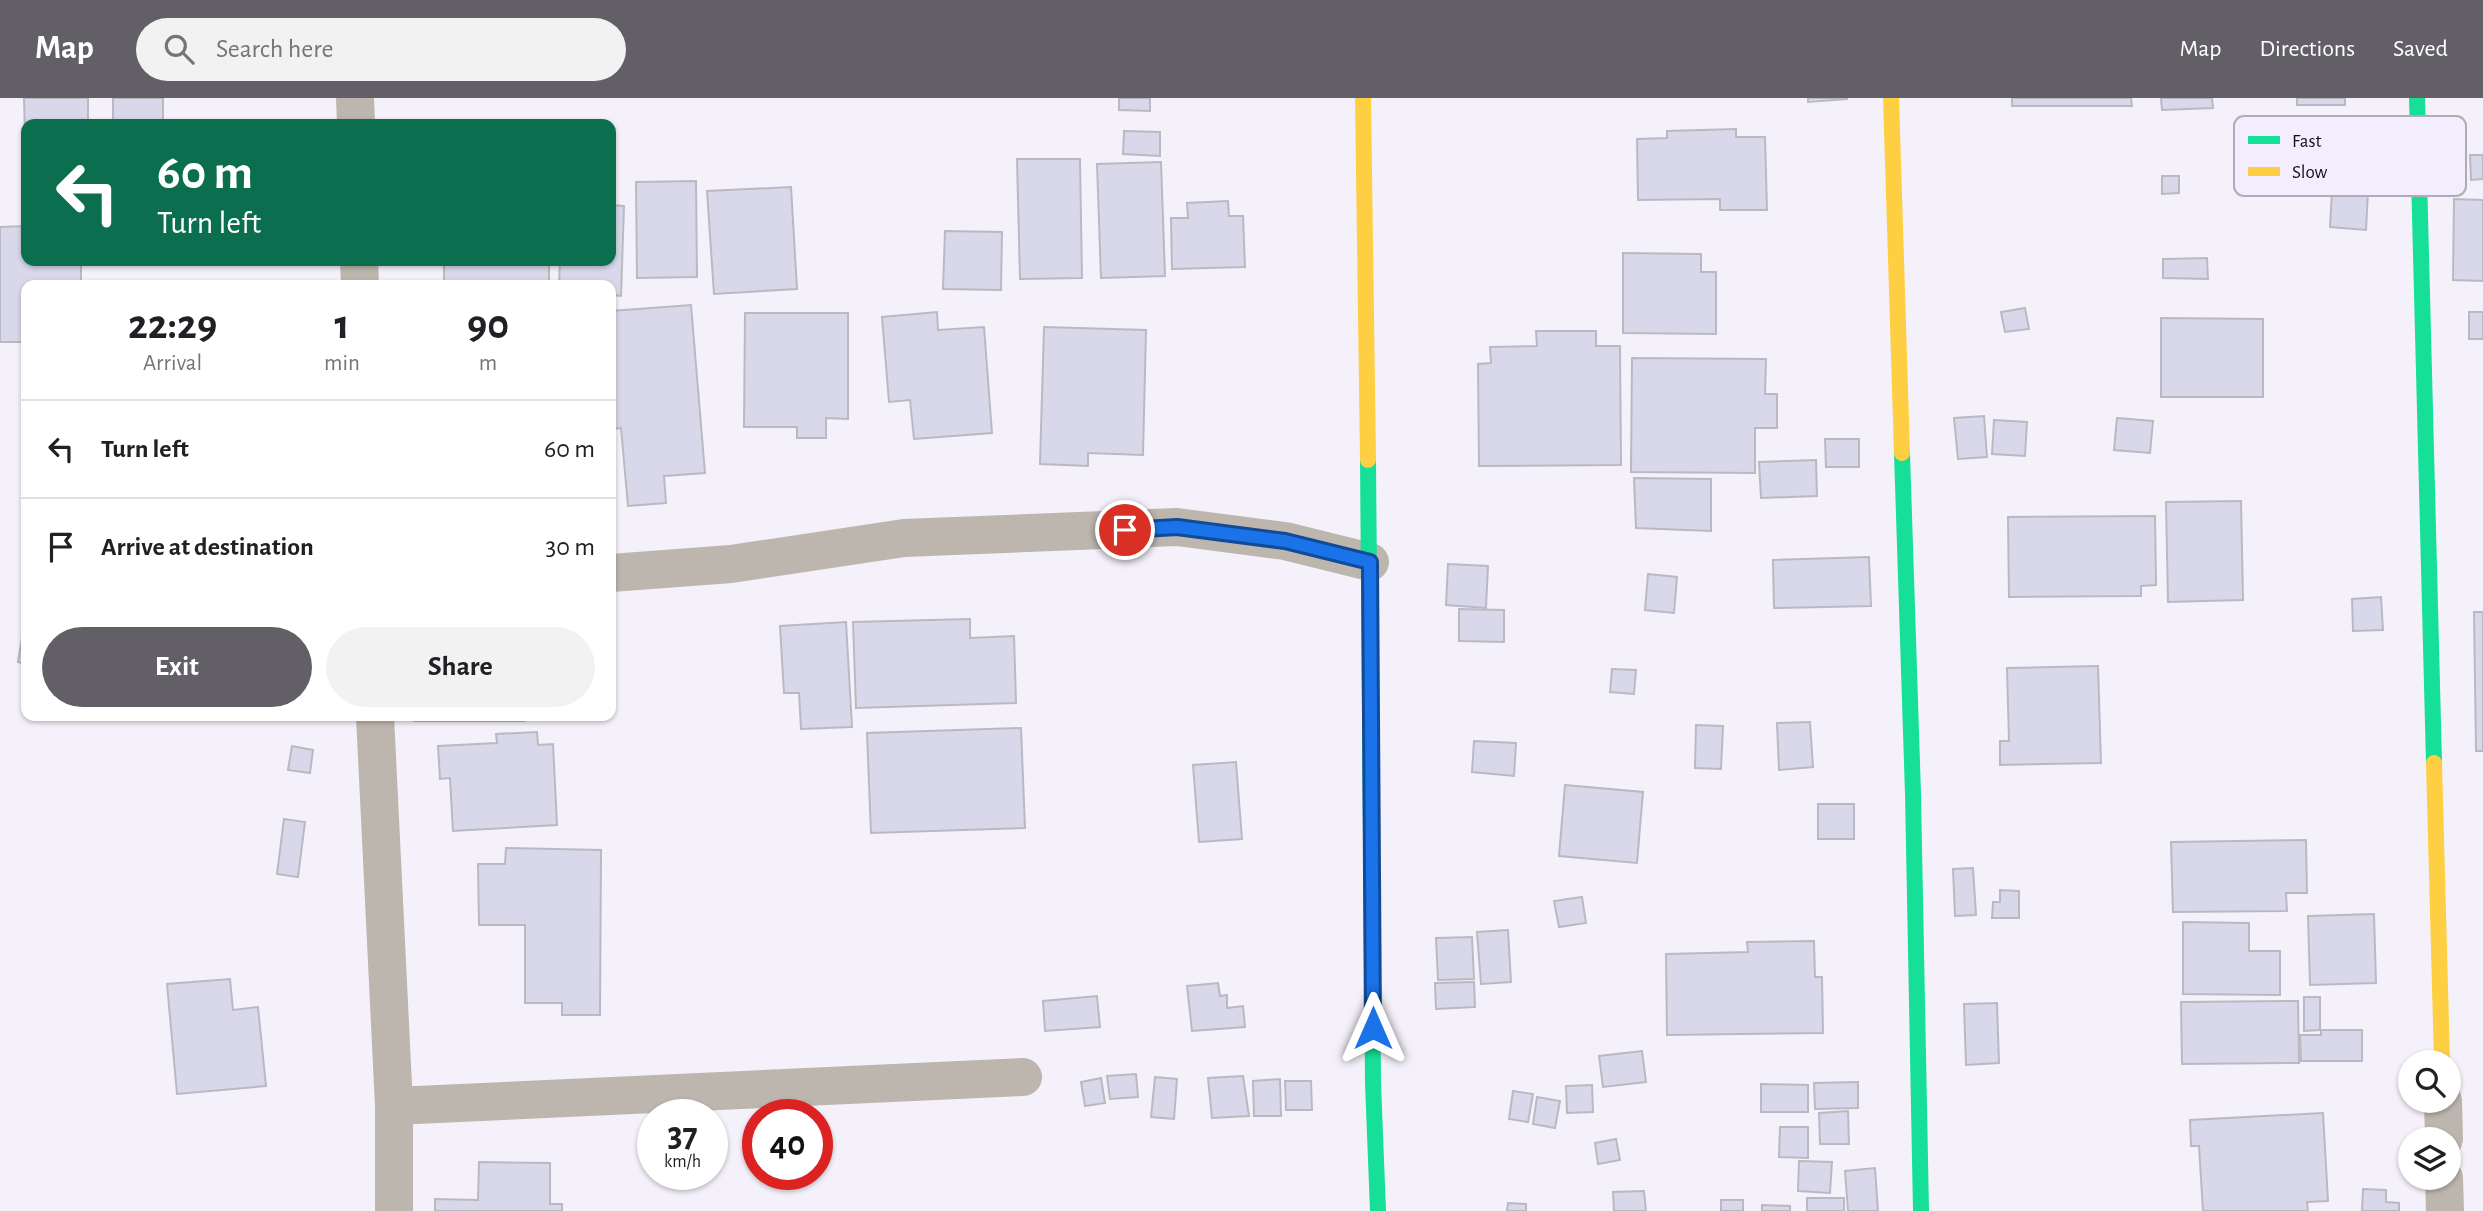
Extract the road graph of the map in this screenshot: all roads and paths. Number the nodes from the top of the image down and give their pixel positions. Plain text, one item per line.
1 (355, 98) edge
2 (1363, 98) edge
3 (1891, 98) edge
4 (2417, 98) edge
5 (2417, 116) edge
6 (356, 119) edge
7 (2420, 196) edge
8 (1370, 562) junction
9 (616, 573) edge
10 (374, 721) edge
11 (2442, 1050) edge
12 (1023, 1077) dead end
13 (394, 1106) junction
14 (2444, 1190) edge
15 (394, 1211) edge
16 (1378, 1211) edge
17 (1921, 1211) edge
18 (2445, 1211) edge

1 - 6 street
2 - 8 street
3 - 17 street
4 - 5 street
7 - 11 street
8 - 9 street
8 - 16 street
10 - 13 street
12 - 13 street
13 - 15 street
14 - 18 street

